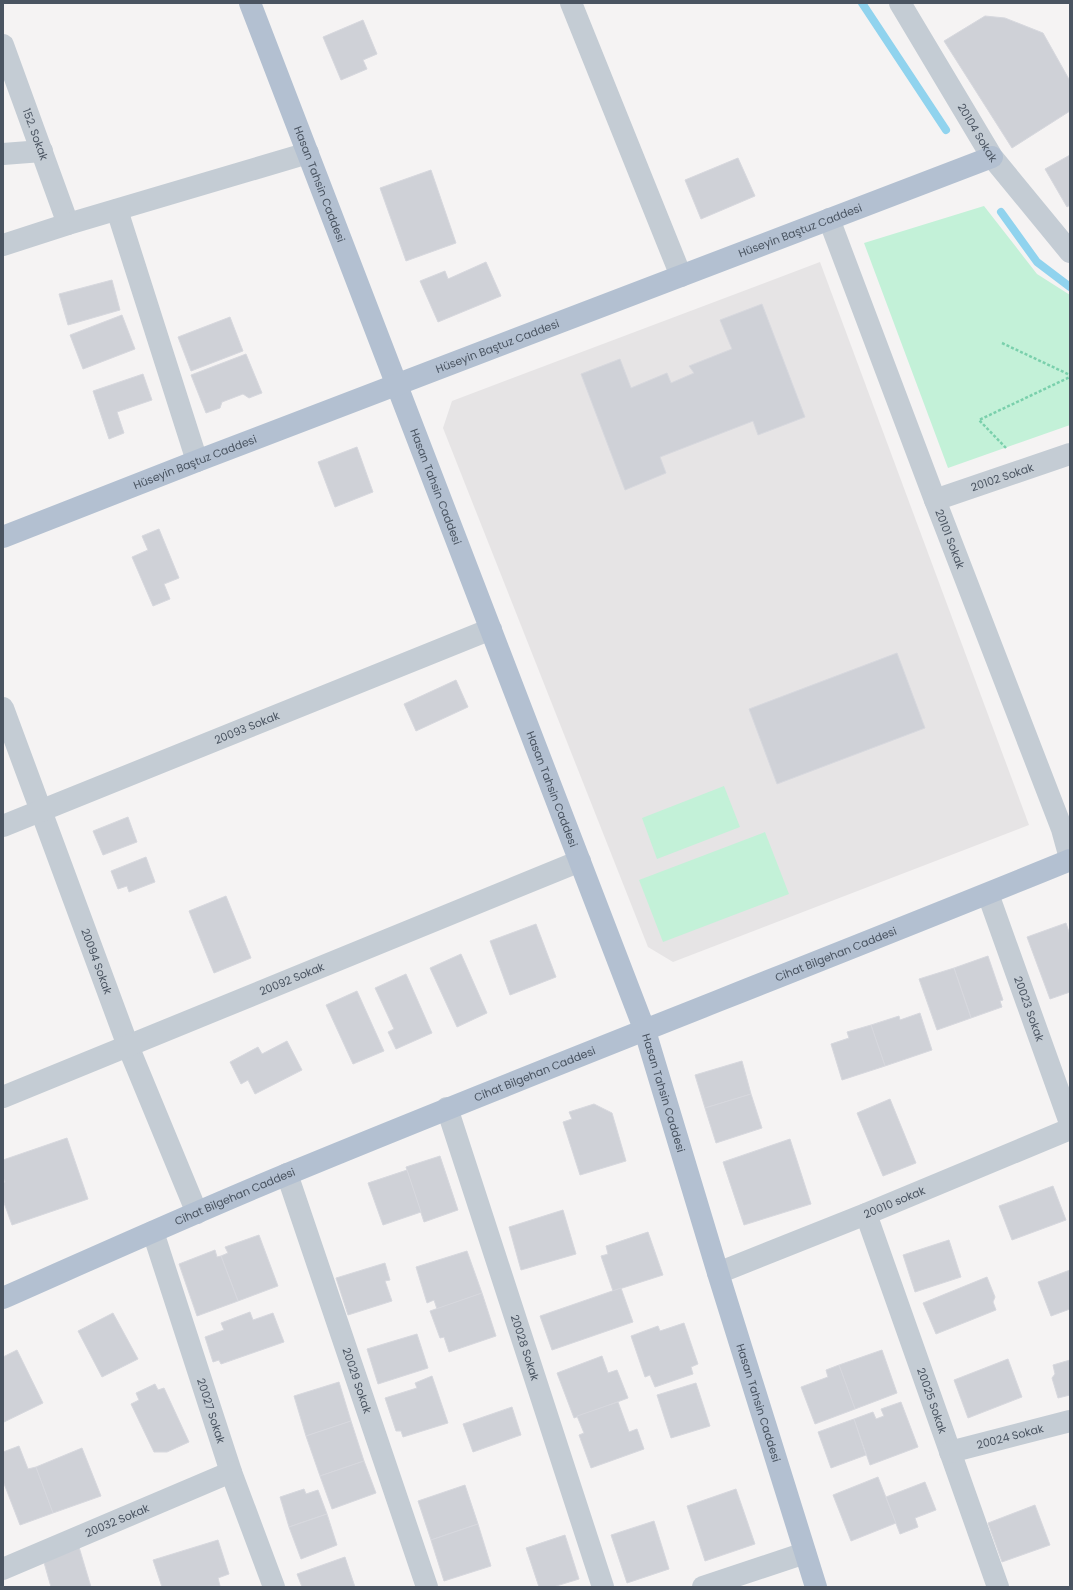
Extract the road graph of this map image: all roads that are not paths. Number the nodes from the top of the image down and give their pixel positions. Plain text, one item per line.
1 (250, 3) edge
2 (571, 3) edge
3 (900, 3) edge
4 (3, 45) edge
5 (42, 151) junction
6 (308, 153) junction
7 (3, 154) edge
8 (992, 157) junction
9 (117, 210) junction
10 (829, 219) junction
11 (68, 224) junction
12 (3, 245) edge
13 (1070, 252) edge
14 (681, 276) junction
15 (397, 384) junction
16 (1070, 454) edge
17 (196, 461) junction
18 (935, 500) junction
19 (3, 538) edge
20 (491, 629) junction
21 (3, 708) edge
22 (40, 811) junction
23 (3, 826) edge
24 (1070, 859) edge
25 (580, 861) junction
26 (988, 894) junction
27 (645, 1031) junction
28 (128, 1046) junction
29 (3, 1097) edge
30 (447, 1108) junction
31 (1070, 1123) edge
32 (1070, 1129) edge
33 (287, 1174) junction
34 (197, 1213) junction
35 (866, 1214) junction
36 (153, 1232) junction
37 (718, 1274) junction
38 (3, 1298) edge
39 (1070, 1421) edge
40 (950, 1452) junction
41 (231, 1472) junction
42 (805, 1553) junction
43 (3, 1569) edge
44 (274, 1587) edge
45 (427, 1587) edge
46 (603, 1587) edge
47 (703, 1587) edge
48 (816, 1587) edge
49 (998, 1587) edge

1 - 6 main road, Hasan Tahsin Caddesi
2 - 14 street
3 - 8 street, 20104 Sokak
4 - 5 street, 152. Sokak
5 - 7 street
5 - 11 street, 152. Sokak
6 - 9 street
6 - 15 main road, Hasan Tahsin Caddesi
8 - 10 main road, Hüseyin Baştuz Caddesi
8 - 13 street, 20104 Sokak
9 - 11 street
9 - 17 street
10 - 14 main road, Hüseyin Baştuz Caddesi
10 - 18 street, 20101 Sokak
11 - 12 street
14 - 15 main road, Hüseyin Baştuz Caddesi
15 - 17 main road, Hüseyin Baştuz Caddesi
15 - 20 main road, Hasan Tahsin Caddesi
16 - 18 street, 20102 Sokak
17 - 19 main road, Hüseyin Baştuz Caddesi
18 - 24 street, 20101 Sokak
20 - 22 street, 20093 Sokak
20 - 25 main road, Hasan Tahsin Caddesi
21 - 22 street, 20094 Sokak
22 - 23 street, 20093 Sokak
22 - 28 street, 20094 Sokak
24 - 26 main road, Cihat Bilgehan Caddesi
25 - 27 main road, Hasan Tahsin Caddesi
25 - 28 street, 20092 Sokak
26 - 27 main road, Cihat Bilgehan Caddesi
26 - 31 street, 20023 Sokak
27 - 30 main road, Cihat Bilgehan Caddesi
27 - 37 main road, Hasan Tahsin Caddesi
28 - 29 street, 20092 Sokak
28 - 34 street, 20094 Sokak
30 - 33 main road, Cihat Bilgehan Caddesi
30 - 46 street, 20028 Sokak
32 - 35 street, 20010 sokak
33 - 34 main road, Cihat Bilgehan Caddesi
33 - 45 street, 20029 Sokak
34 - 36 main road, Cihat Bilgehan Caddesi
35 - 37 street, 20010 sokak
35 - 40 street, 20025 Sokak
36 - 38 main road, Cihat Bilgehan Caddesi
36 - 41 street, 20027 Sokak
37 - 42 main road, Hasan Tahsin Caddesi
39 - 40 street, 20024 Sokak
40 - 49 street, 20025 Sokak
41 - 43 street, 20032 Sokak
41 - 44 street, 20027 Sokak
42 - 47 street
42 - 48 main road, Hasan Tahsin Caddesi

